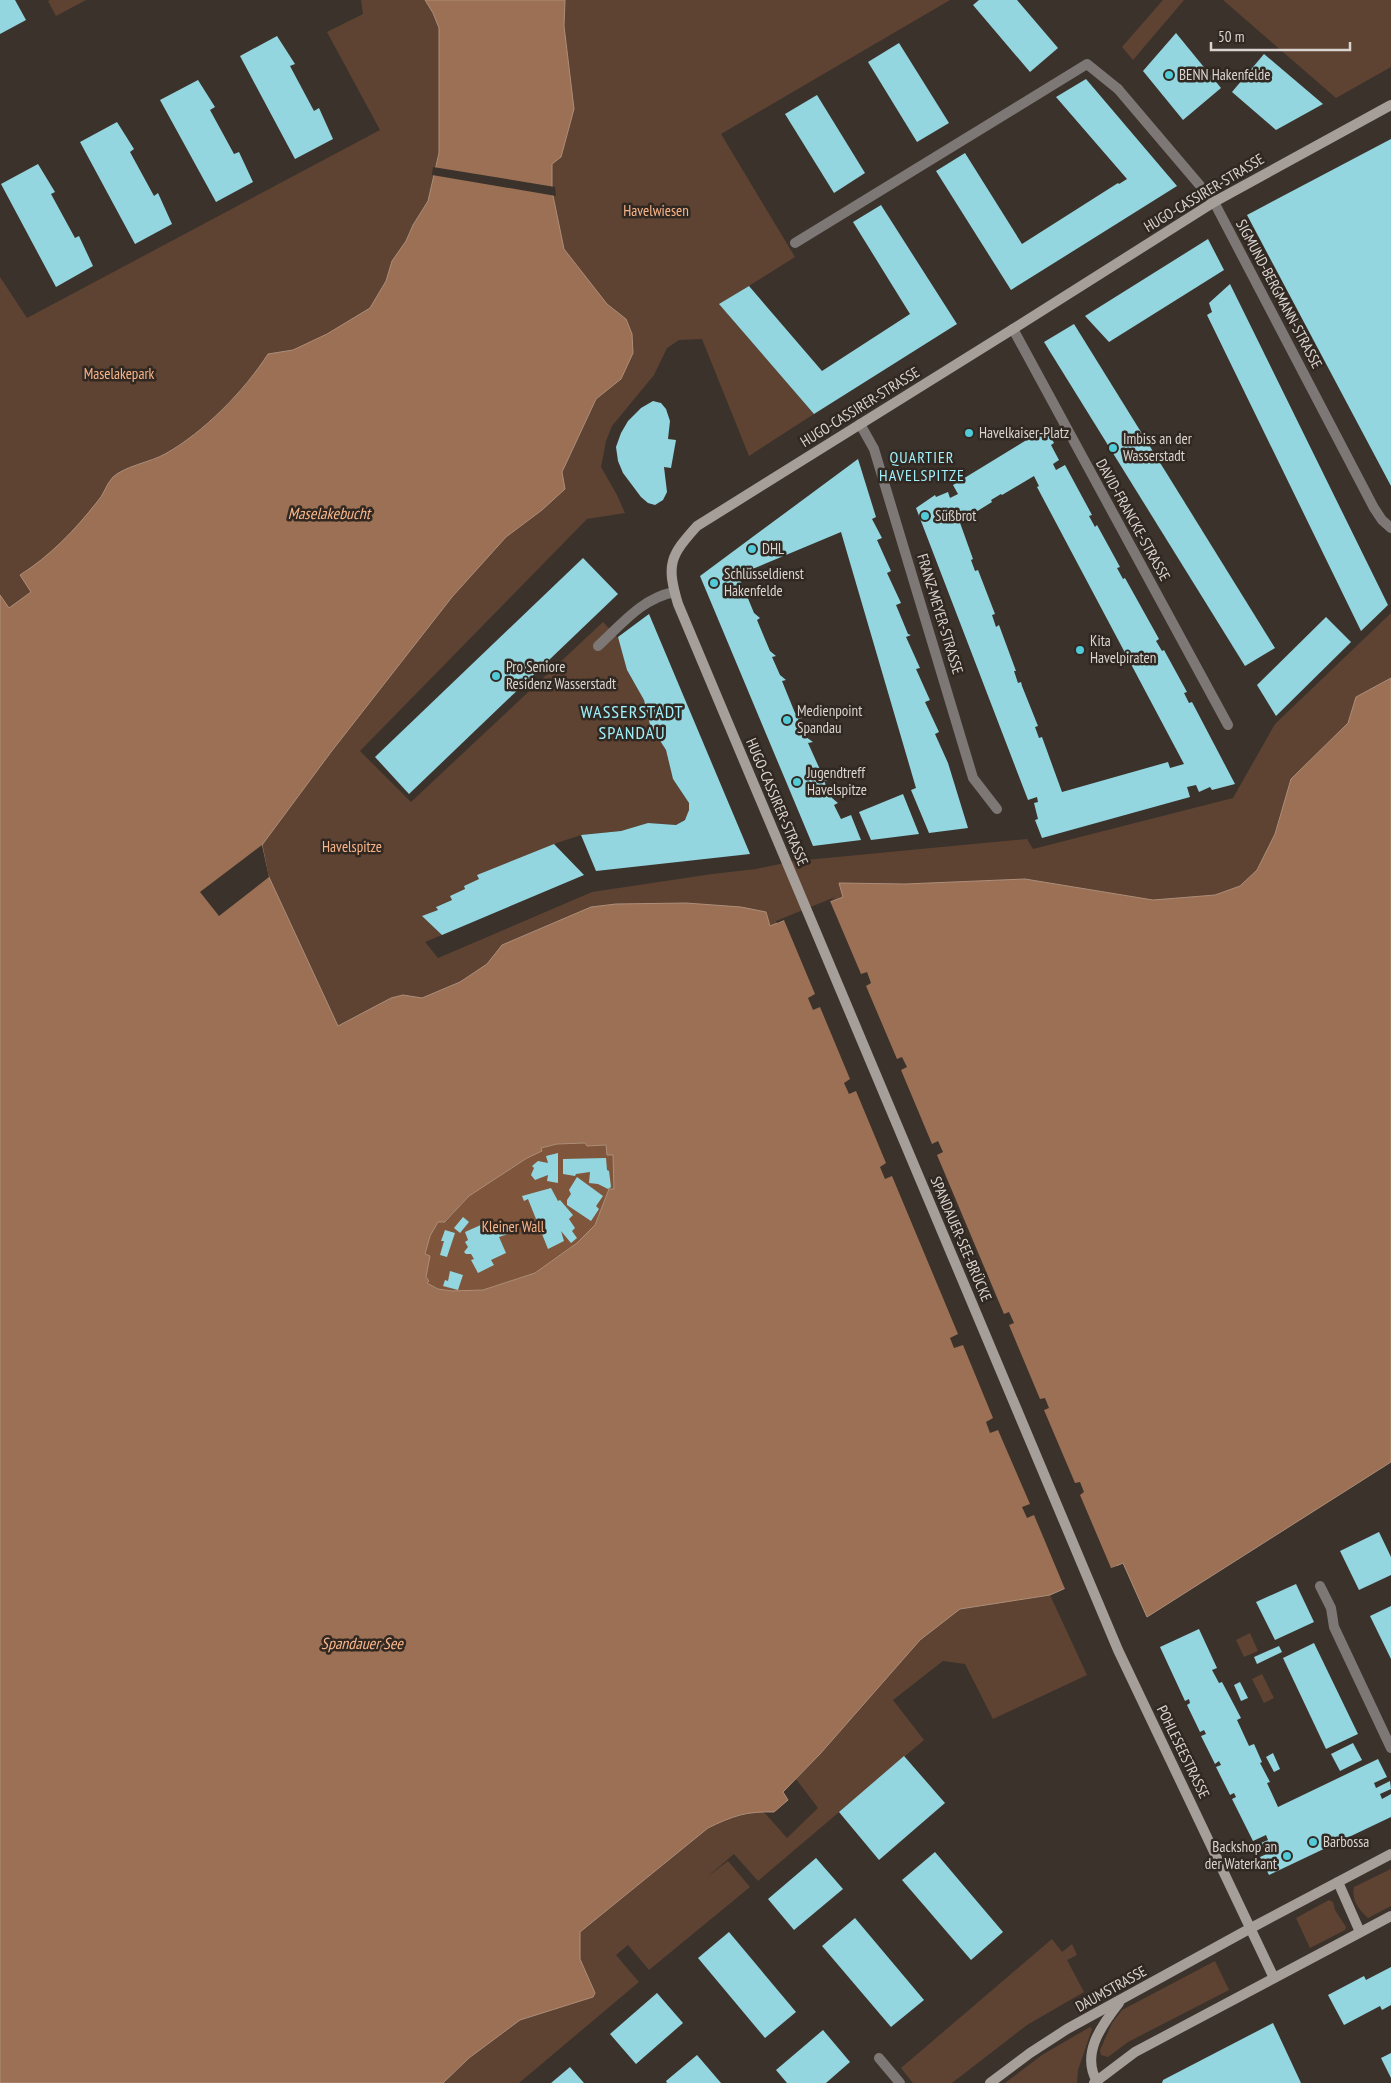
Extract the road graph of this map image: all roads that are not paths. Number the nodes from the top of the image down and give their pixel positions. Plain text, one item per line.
1 (1391, 105) edge
2 (1214, 202) junction
3 (795, 243) dead end
4 (1013, 330) junction
5 (860, 424) junction
6 (1391, 528) edge
7 (674, 592) junction
8 (598, 646) dead end
9 (1228, 725) dead end
10 (997, 809) dead end
11 (803, 901) joint
12 (1320, 1586) dead end
13 (1092, 1588) joint
14 (1391, 1748) edge
15 (1391, 1854) edge
16 (1338, 1882) junction
17 (1391, 1916) edge
18 (1251, 1928) junction
19 (1360, 1932) junction
20 (1274, 1978) junction
21 (1121, 2000) junction
22 (880, 2058) dead end
23 (1096, 2082) edge
24 (900, 2083) edge
25 (990, 2083) edge

1 - 2 street, HUGO-CASSIRER-STRASSE
2 - 3 street, SIGMUND-BERGMANN-STRASSE
2 - 4 street, HUGO-CASSIRER-STRASSE
2 - 6 street, SIGMUND-BERGMANN-STRASSE
4 - 5 street, HUGO-CASSIRER-STRASSE
4 - 9 street, DAVID-FRANCKE-STRASSE
5 - 7 street, HUGO-CASSIRER-STRASSE
5 - 10 street, FRANZ-MEYER-STRASSE
7 - 8 street
7 - 11 street, HUGO-CASSIRER-STRASSE
11 - 13 street, SPANDAUER-SEE-BRÜCKE
12 - 14 street
13 - 18 street, POHLESEESTRASSE
15 - 16 street, DAUMSTRASSE
16 - 18 street, DAUMSTRASSE
16 - 19 street
17 - 19 street
18 - 20 street
18 - 21 street, DAUMSTRASSE
19 - 20 street
20 - 23 street
21 - 23 street
21 - 25 street, DAUMSTRASSE
22 - 24 street

